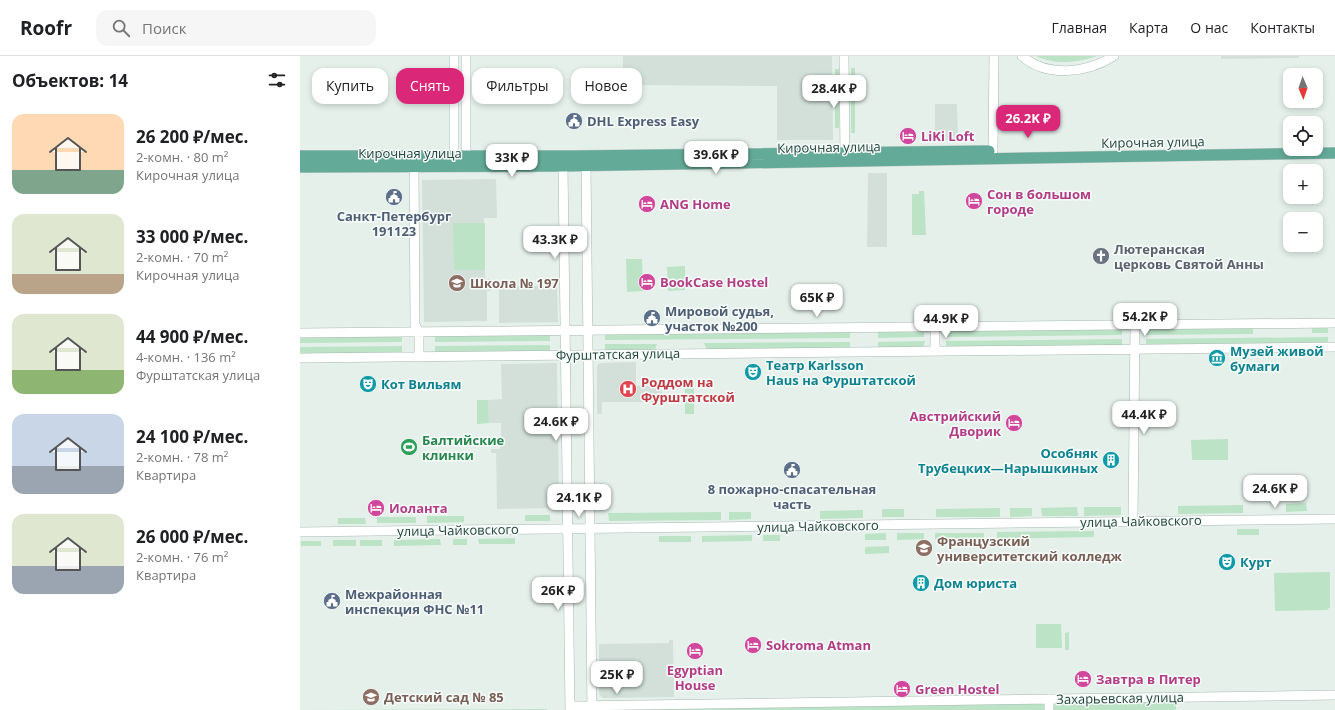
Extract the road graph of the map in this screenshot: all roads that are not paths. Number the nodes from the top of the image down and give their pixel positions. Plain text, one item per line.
1 (454, 56) edge
2 (466, 56) edge
3 (844, 56) edge
4 (994, 56) edge
5 (1022, 56) edge
6 (1114, 56) edge
7 (1323, 147) edge
8 (1335, 147) edge
9 (1283, 148) edge
10 (993, 151) junction
11 (1335, 153) edge
12 (300, 156) edge
13 (454, 156) junction
14 (466, 156) junction
15 (575, 156) junction
16 (845, 157) junction
17 (586, 165) junction
18 (563, 166) junction
19 (300, 167) edge
20 (414, 167) junction
21 (460, 167) junction
22 (1335, 323) edge
23 (1135, 325) junction
24 (935, 327) junction
25 (566, 331) junction
26 (588, 331) junction
27 (419, 332) junction
28 (300, 333) edge
29 (1335, 347) edge
30 (1135, 349) junction
31 (935, 351) junction
32 (566, 354) junction
33 (588, 354) junction
34 (419, 357) junction
35 (300, 358) edge
36 (1335, 519) edge
37 (1133, 522) junction
38 (568, 529) junction
39 (590, 529) junction
40 (300, 532) edge
41 (1335, 695) edge
42 (1049, 699) junction
43 (904, 706) edge
44 (760, 707) edge
45 (570, 708) edge
46 (592, 708) edge
47 (1049, 710) edge

1 - 13 street
2 - 14 street
3 - 16 street
4 - 10 street
5 - 6 street
7 - 8 main road
9 - 10 main road, Кирочная улица
10 - 16 main road, Кирочная улица
11 - 16 main road, Кирочная улица
12 - 13 main road, Кирочная улица
13 - 14 main road, Кирочная улица
13 - 21 street
14 - 15 main road, Кирочная улица
14 - 21 street
15 - 16 main road, Кирочная улица
15 - 17 street
15 - 18 street
16 - 17 main road, Кирочная улица
17 - 18 main road, Кирочная улица
17 - 26 street
18 - 21 main road, Кирочная улица
18 - 25 street
19 - 20 main road, Кирочная улица
20 - 21 main road, Кирочная улица
20 - 27 street
22 - 23 street, Фурштатская улица
23 - 24 street, Фурштатская улица
23 - 30 street
24 - 26 street, Фурштатская улица
24 - 31 street
25 - 26 street, Фурштатская улица
25 - 27 street, Фурштатская улица
25 - 32 street
26 - 33 street
27 - 28 street, Фурштатская улица
27 - 34 street
29 - 30 street, Фурштатская улица
30 - 31 street, Фурштатская улица
30 - 37 street
31 - 33 street, Фурштатская улица
32 - 33 street, Фурштатская улица
32 - 34 street, Фурштатская улица
32 - 38 street
33 - 39 street
34 - 35 street, Фурштатская улица
36 - 37 street, улица Чайковского
37 - 39 street, улица Чайковского
38 - 39 street, улица Чайковского
38 - 40 street, улица Чайковского
38 - 45 street
39 - 46 street
41 - 42 street, Захарьевская улица
42 - 43 street, Захарьевская улица
42 - 47 street
43 - 44 street, Захарьевская улица
44 - 46 street, Захарьевская улица
45 - 46 street, Захарьевская улица

